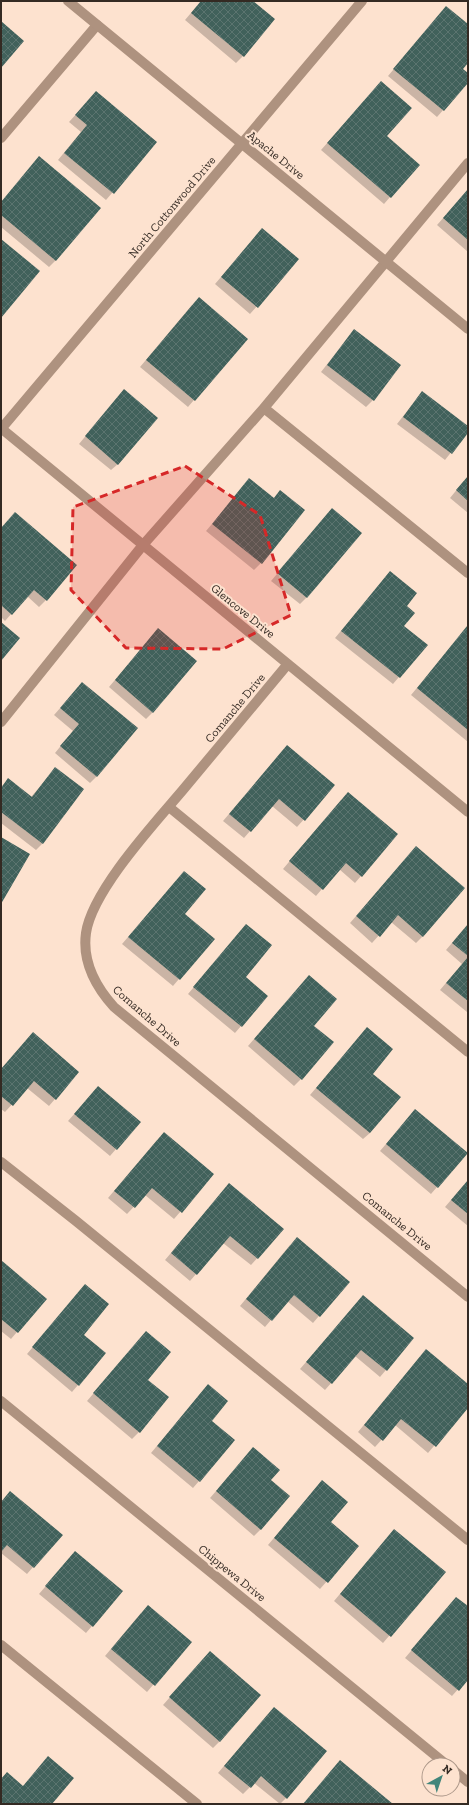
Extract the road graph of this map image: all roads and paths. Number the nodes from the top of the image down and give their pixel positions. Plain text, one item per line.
1 (68, 1) edge
2 (362, 1) edge
3 (97, 25) junction
4 (1, 138) edge
5 (242, 144) junction
6 (468, 163) edge
7 (386, 261) junction
8 (468, 329) edge
9 (264, 408) junction
10 (1, 429) edge
11 (143, 545) junction
12 (468, 573) edge
13 (288, 665) junction
14 (1, 722) edge
15 (169, 807) junction
16 (468, 812) edge
17 (468, 1052) edge
18 (1, 1162) edge
19 (468, 1296) edge
20 (1, 1401) edge
21 (468, 1540) edge
22 (1, 1645) edge
23 (438, 1757) edge
24 (197, 1804) edge

1 - 3 street, Apache Drive
2 - 5 street, North Cottonwood Drive
3 - 4 street
3 - 5 street, Apache Drive
5 - 7 street, Apache Drive
5 - 10 street, North Cottonwood Drive
6 - 7 street
7 - 8 street, Apache Drive
7 - 9 street
9 - 11 street
9 - 12 street
10 - 11 street, Glencove Drive
11 - 13 street, Glencove Drive
11 - 14 street
13 - 15 street, Comanche Drive
13 - 16 street, Glencove Drive
15 - 17 street
15 - 19 street, Comanche Drive
18 - 21 street
20 - 23 street, Chippewa Drive
22 - 24 street

